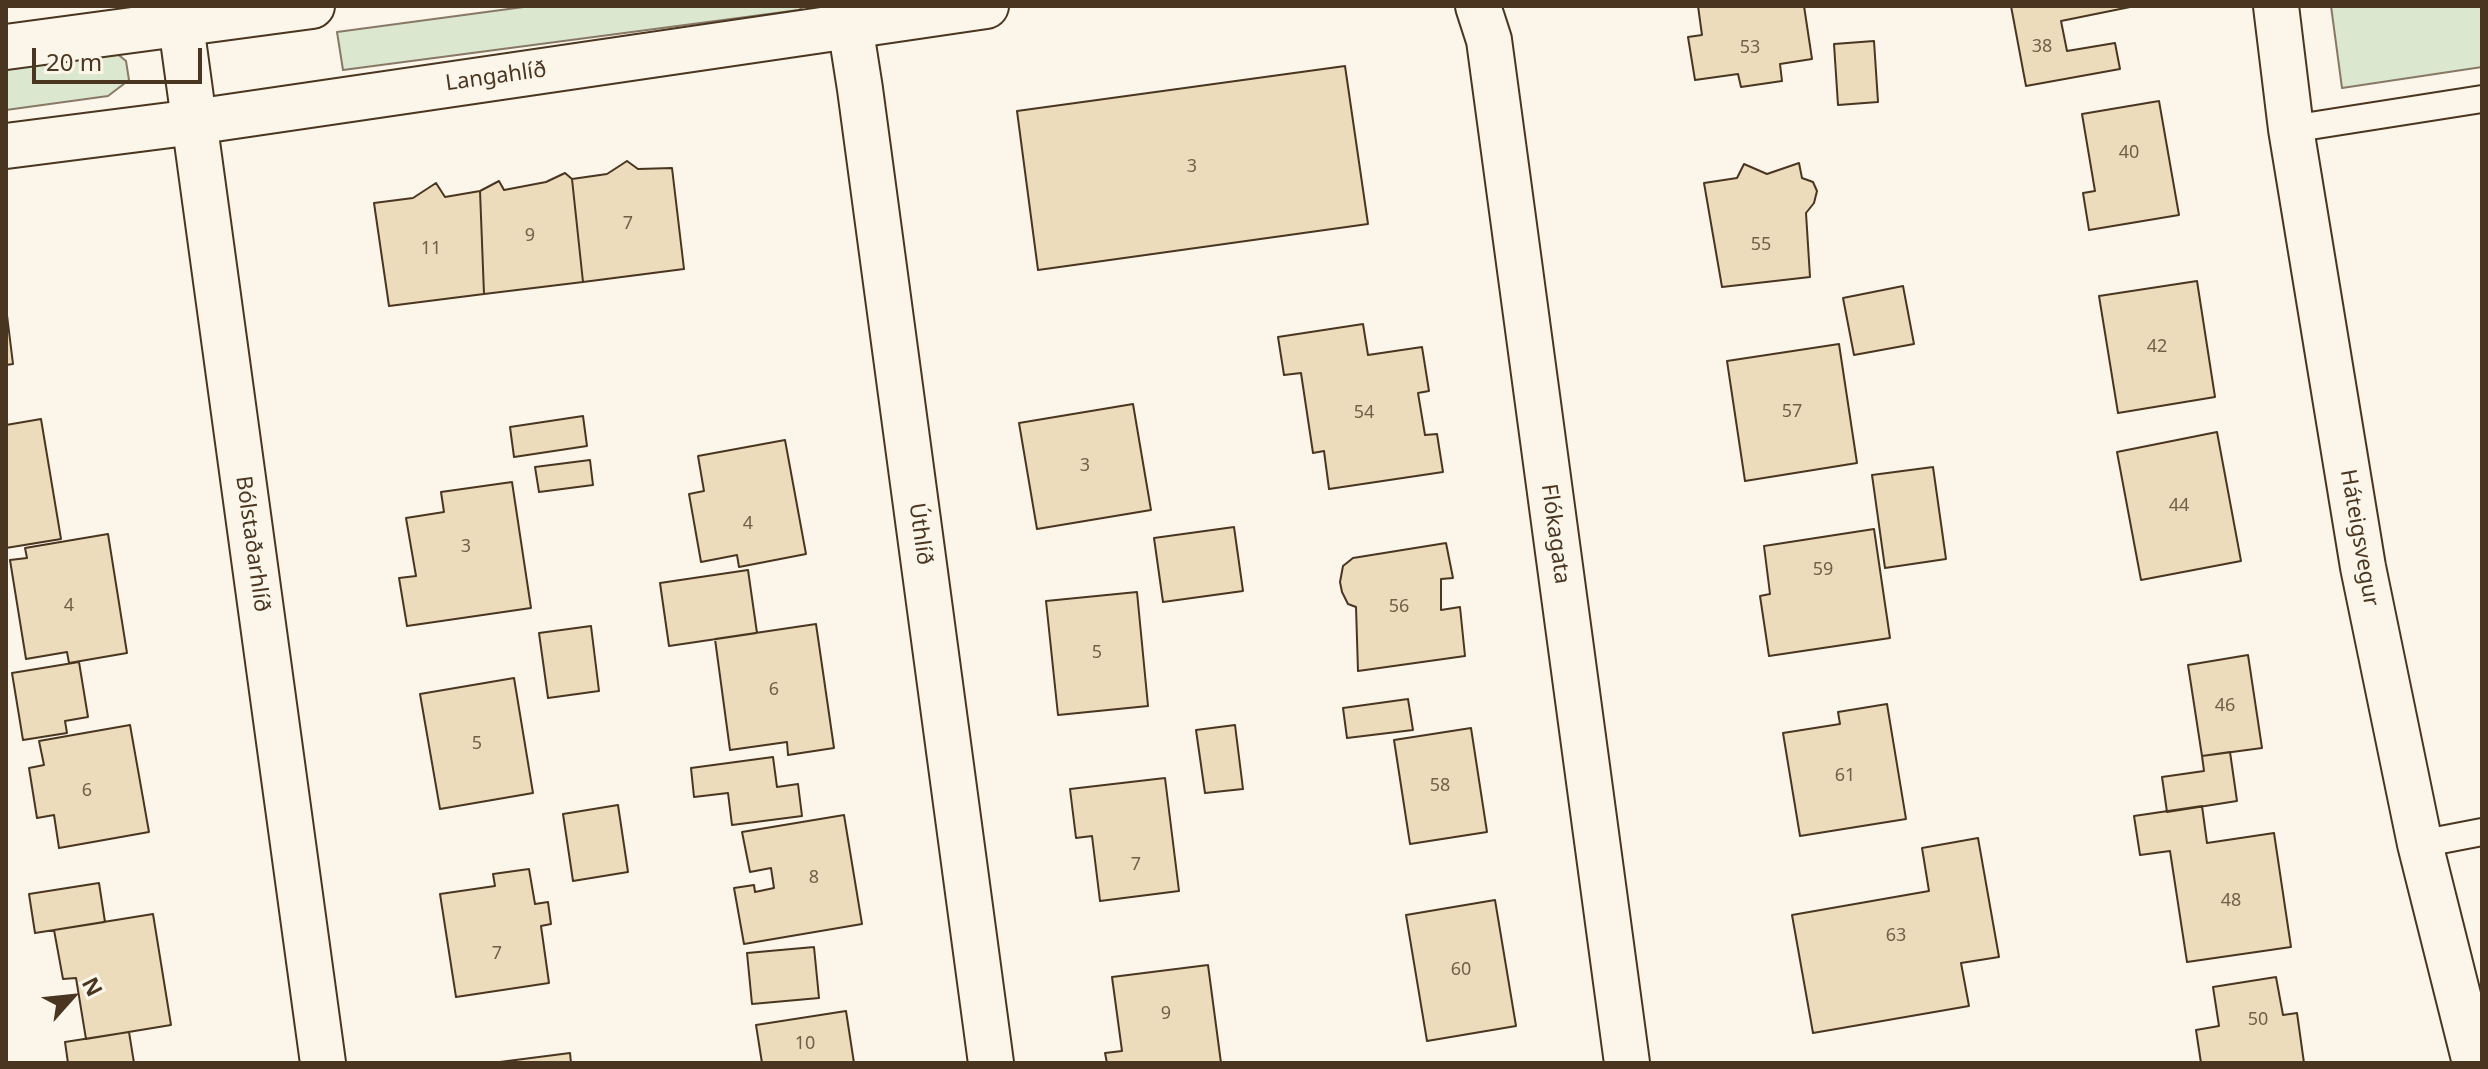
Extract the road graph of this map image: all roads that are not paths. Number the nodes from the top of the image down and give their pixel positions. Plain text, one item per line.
1 (312, 6) edge
2 (986, 6) edge
3 (1478, 6) edge
4 (2276, 6) edge
5 (848, 15) edge
6 (181, 25) junction
7 (6, 47) edge
8 (2482, 99) edge
9 (194, 122) junction
10 (2291, 129) junction
11 (6, 146) edge
12 (2482, 832) edge
13 (2420, 844) junction
14 (323, 1063) edge
15 (991, 1063) edge
16 (1627, 1063) edge
17 (2475, 1063) edge

1 - 6 street
2 - 5 street, Langahlíð
3 - 16 street, Flókagata
4 - 10 street, Háteigsvegur
5 - 9 street, Langahlíð
5 - 15 street, Úthlíð
6 - 7 street
6 - 9 street, Bólstaðarhlíð
8 - 10 lane
9 - 11 street, Langahlíð
9 - 14 street, Bólstaðarhlíð
10 - 13 street, Háteigsvegur
12 - 13 lane
13 - 17 street, Háteigsvegur

